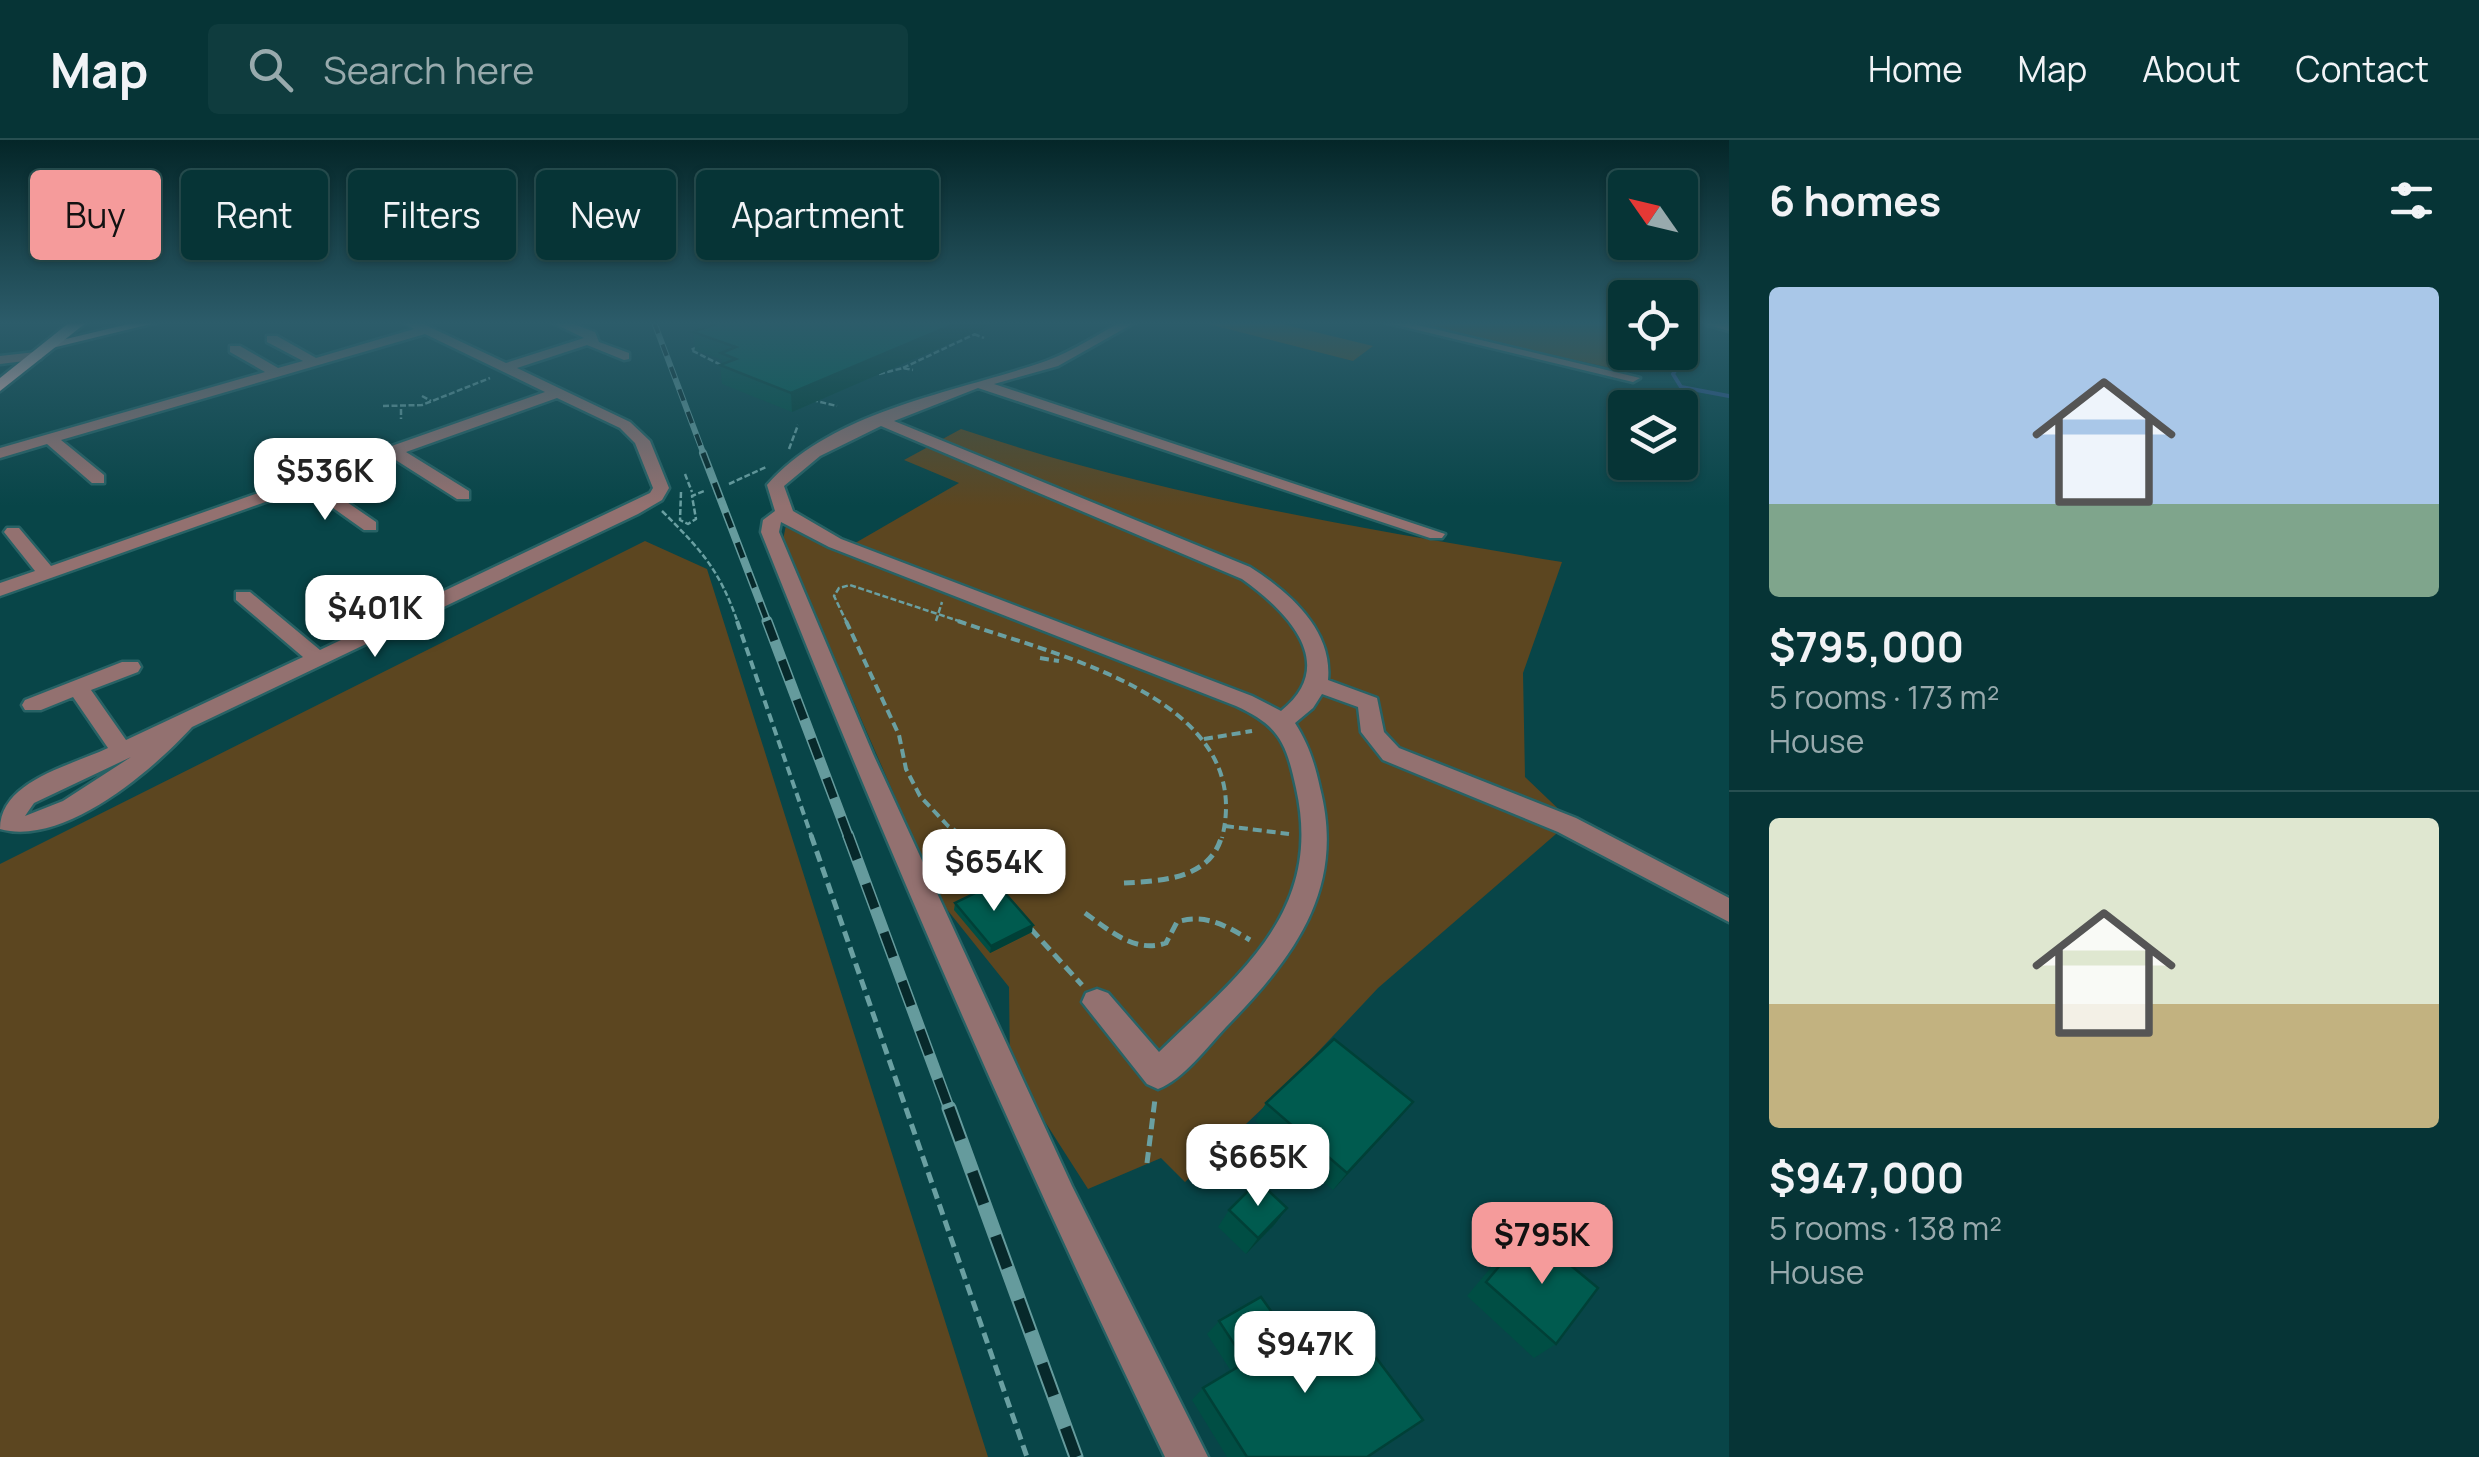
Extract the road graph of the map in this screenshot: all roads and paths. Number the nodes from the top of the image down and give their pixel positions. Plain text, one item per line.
1 (240, 383) edge
2 (477, 383) edge
3 (489, 383) edge
4 (538, 383) edge
5 (979, 384) joint
6 (491, 386) dead end
7 (448, 388) dead end
8 (462, 392) junction
9 (557, 393) junction
10 (808, 393) edge
11 (422, 396) dead end
12 (435, 401) junction
13 (382, 406) dead end
14 (836, 406) dead end
15 (407, 407) junction
16 (401, 409) junction
17 (394, 412) dead end
18 (401, 419) dead end
19 (881, 421) junction
20 (798, 425) dead end
21 (50, 439) junction
22 (393, 451) junction
23 (0, 453) edge
24 (780, 456) dead end
25 (774, 462) dead end
26 (685, 474) dead end
27 (98, 479) dead end
28 (307, 482) junction
29 (729, 484) dead end
30 (662, 489) junction
31 (704, 491) dead end
32 (692, 492) dead end
33 (463, 495) dead end
34 (783, 512) junction
35 (370, 526) dead end
36 (13, 532) dead end
37 (1436, 534) dead end
38 (48, 573) junction
39 (0, 590) edge
40 (243, 596) dead end
41 (1040, 658) dead end
42 (318, 659) junction
43 (1078, 665) junction
44 (130, 667) dead end
45 (1317, 684) junction
46 (78, 688) junction
47 (33, 706) dead end
48 (185, 721) junction
49 (902, 722) dead end
50 (1285, 723) junction
51 (898, 734) junction
52 (1204, 739) junction
53 (122, 751) junction
54 (1224, 826) junction
55 (1316, 837) junction
56 (1014, 866) dead end
57 (1012, 875) dead end
58 (1124, 883) dead end
59 (992, 886) edge
60 (1729, 911) edge
61 (1085, 913) dead end
62 (1032, 930) edge
63 (1271, 954) junction
64 (1097, 1002) joint
65 (1158, 1074) junction
66 (1147, 1164) dead end
67 (1027, 1457) edge
68 (1187, 1457) edge

1 - 21 street
2 - 8 path
3 - 6 path
4 - 9 street
5 - 19 street
5 - 37 street
7 - 8 path
8 - 12 path
9 - 22 street
9 - 30 street
10 - 14 path
11 - 12 path
12 - 15 path
13 - 15 path
15 - 16 path
16 - 17 path
16 - 18 path
19 - 34 street
19 - 45 street
20 - 24 path
21 - 23 street
21 - 27 street
22 - 28 street
22 - 33 street
25 - 29 path
26 - 32 path
28 - 35 street
28 - 38 street
30 - 31 path
30 - 42 street
30 - 67 path
34 - 50 street
34 - 68 street
36 - 38 street
38 - 39 street
40 - 42 street
41 - 43 path
42 - 48 street
43 - 51 path
43 - 52 path
44 - 46 street
45 - 50 street
45 - 60 street
46 - 47 street
46 - 53 street
48 - 53 street
48 - 53 street
49 - 51 path
50 - 52 path
50 - 55 street
51 - 56 path
52 - 54 path
54 - 55 path
54 - 58 path
55 - 63 street
57 - 59 path
61 - 63 path
62 - 64 path
63 - 65 street
64 - 65 street
65 - 66 path

